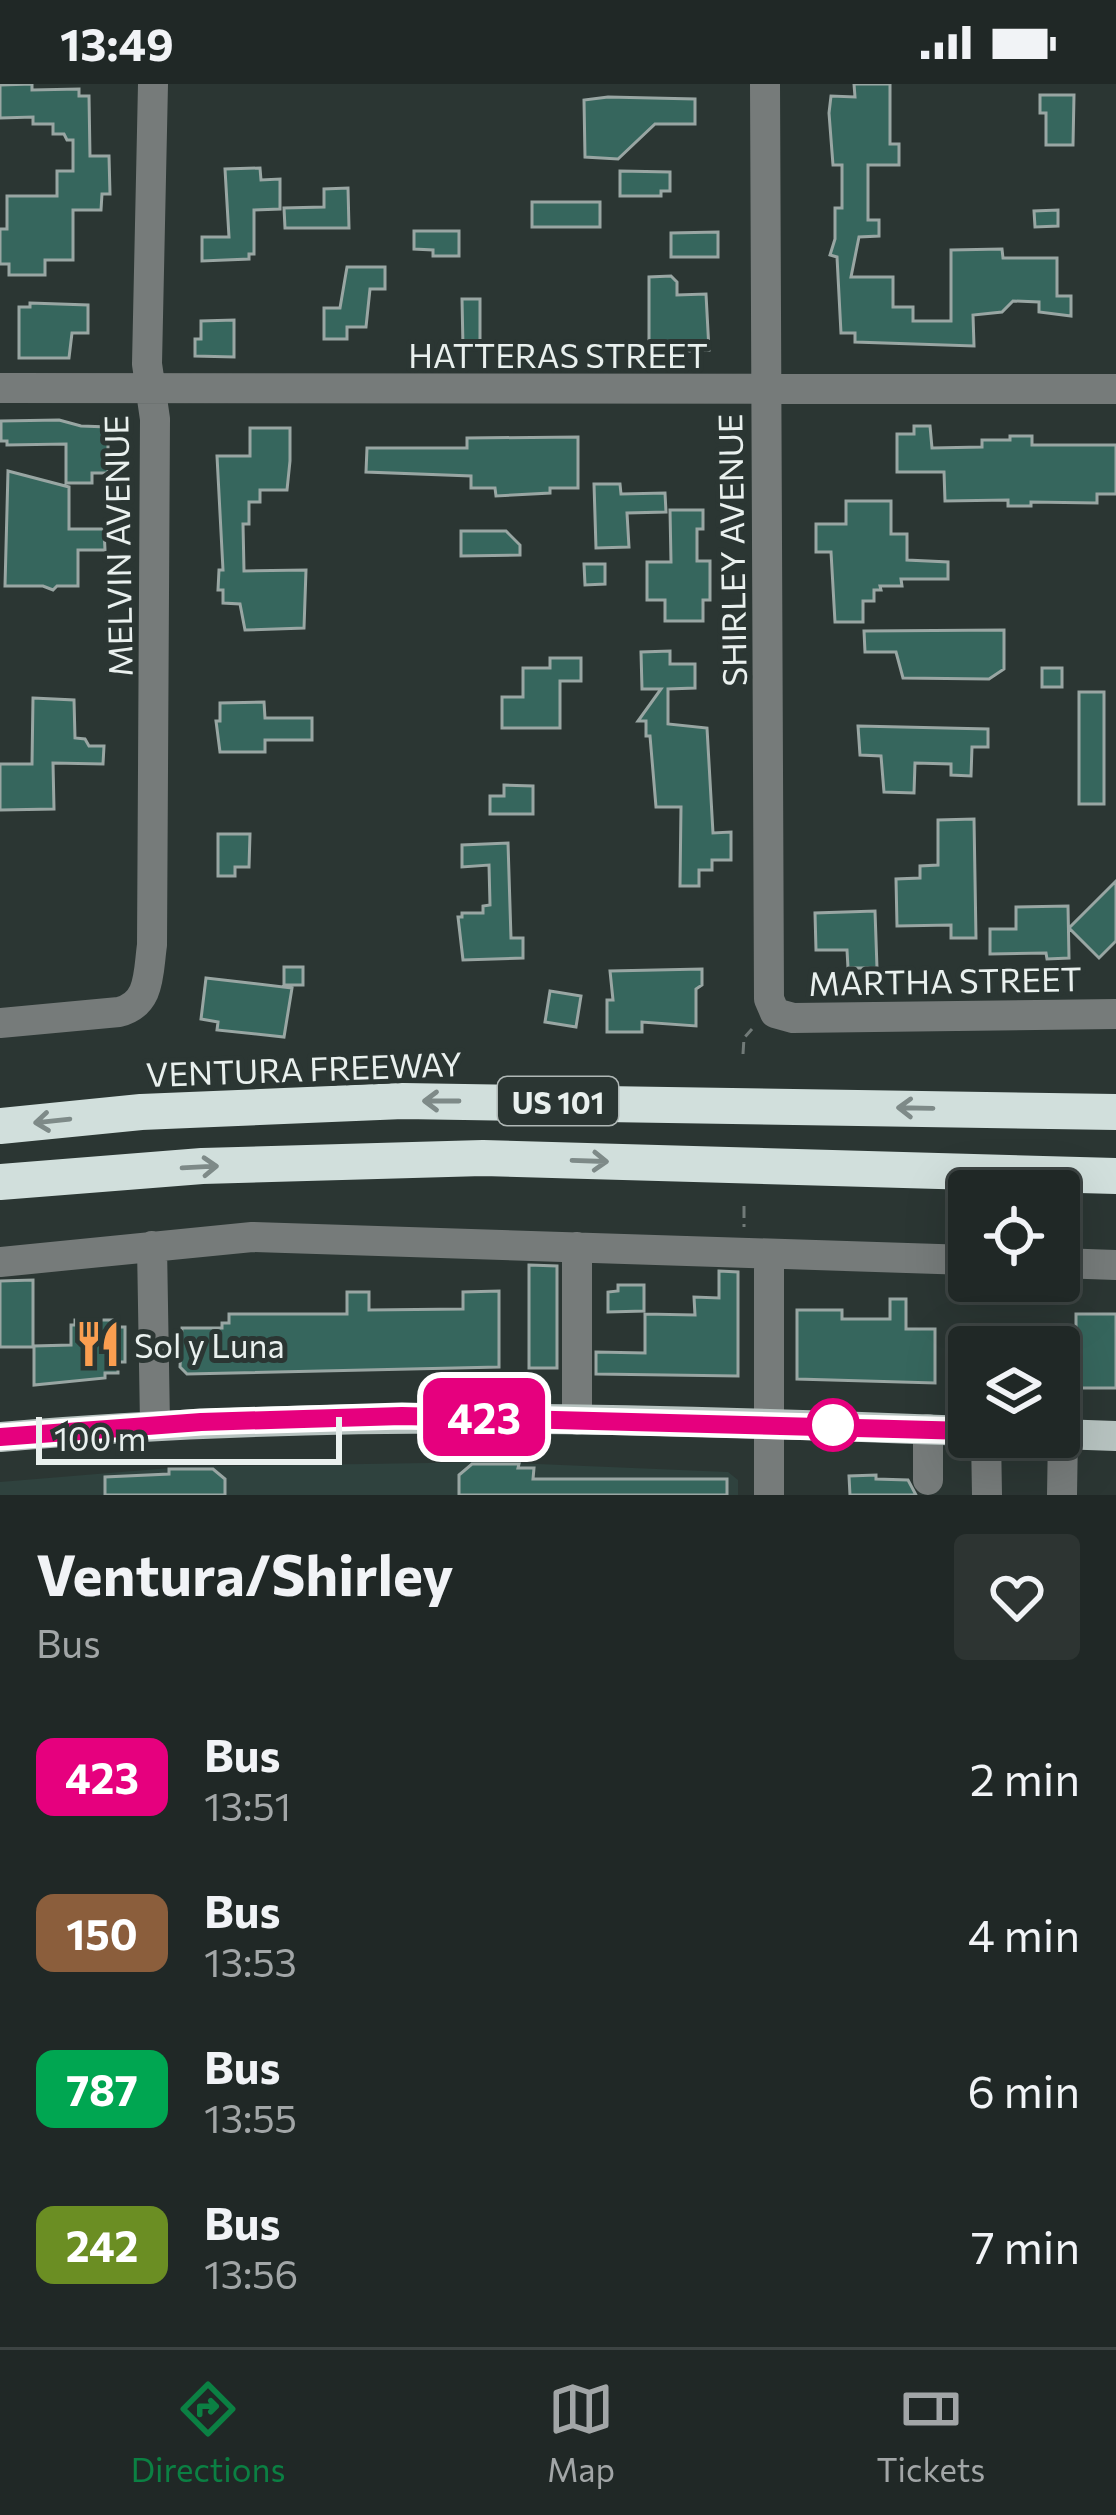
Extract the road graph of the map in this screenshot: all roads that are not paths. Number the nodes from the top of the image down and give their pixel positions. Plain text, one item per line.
1 (153, 84) edge
2 (765, 84) edge
3 (0, 388) edge
4 (150, 388) junction
5 (765, 389) junction
6 (1116, 389) edge
7 (775, 1013) joint
8 (1116, 1014) edge
9 (0, 1023) edge
10 (1116, 1098) edge
11 (998, 1110) junction
12 (1116, 1112) edge
13 (0, 1126) edge
14 (1104, 1178) edge
15 (0, 1182) edge
16 (152, 1246) junction
17 (577, 1247) junction
18 (769, 1254) junction
19 (948, 1259) edge
20 (0, 1262) edge
21 (1080, 1264) edge
22 (1116, 1265) edge
23 (577, 1420) junction
24 (155, 1424) junction
25 (770, 1424) junction
26 (928, 1430) junction
27 (948, 1430) edge
28 (1080, 1435) edge
29 (1116, 1436) edge
30 (0, 1437) edge
31 (986, 1458) edge
32 (1061, 1458) edge
33 (928, 1480) dead end
34 (769, 1495) edge
35 (987, 1495) edge
36 (1062, 1495) edge

1 - 4 street, MELVIN AVENUE
2 - 5 street, SHIRLEY AVENUE
3 - 4 street, HATTERAS STREET
4 - 5 street, HATTERAS STREET
4 - 9 street, MELVIN AVENUE
5 - 6 street, HATTERAS STREET
5 - 7 street, SHIRLEY AVENUE
7 - 8 street, MARTHA STREET
10 - 11 highway
11 - 12 highway, VENTURA FREEWAY / US 101
11 -> 13 highway, VENTURA FREEWAY / US 101
15 -> 14 highway, US 101
16 - 17 street
16 - 20 street
16 - 24 street
17 - 18 street
17 - 23 street
18 - 19 street
18 - 25 street
21 - 22 street
23 - 24 main road
23 - 25 main road
24 - 30 main road
25 - 26 main road
25 - 34 street
26 - 27 main road
26 - 33 street
28 - 29 main road
31 - 35 street
32 - 36 street

